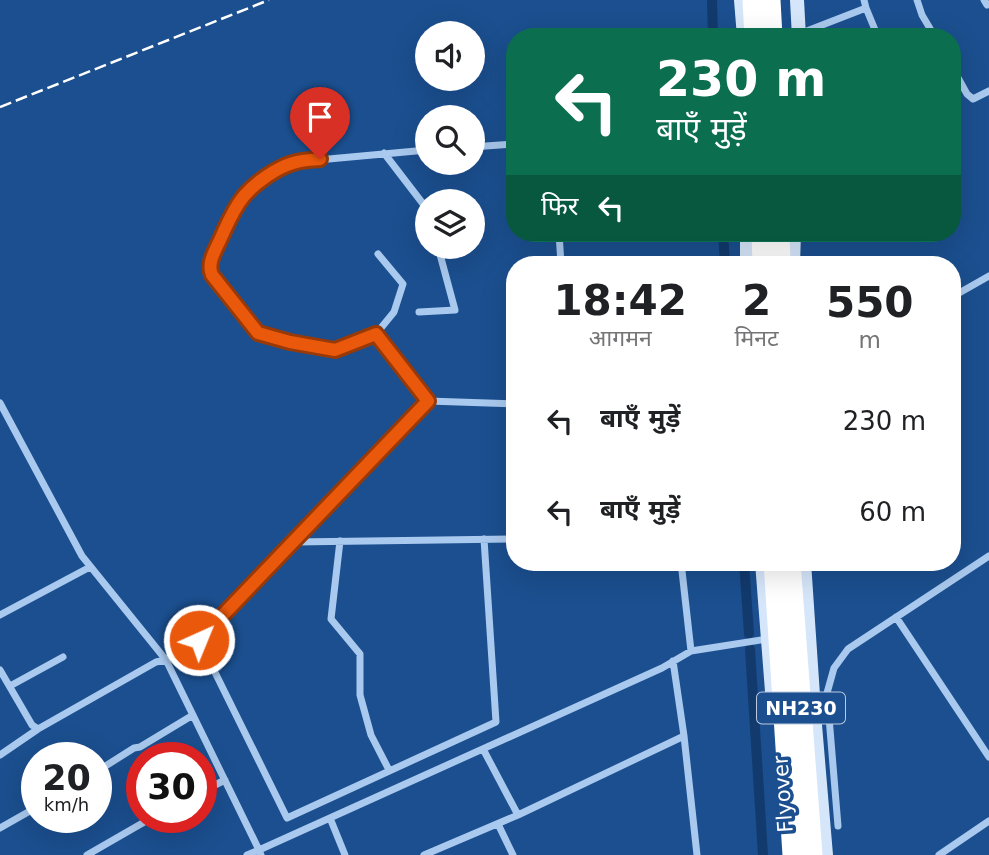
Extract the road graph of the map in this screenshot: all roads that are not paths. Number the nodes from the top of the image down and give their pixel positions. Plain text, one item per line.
1 (741, 0) edge
2 (753, 0) edge
3 (770, 0) edge
4 (797, 0) edge
5 (917, 0) edge
6 (984, 0) edge
7 (865, 4) edge
8 (989, 4) edge
9 (743, 28) edge
10 (755, 28) edge
11 (772, 28) edge
12 (799, 28) edge
13 (814, 28) edge
14 (874, 28) edge
15 (930, 28) edge
16 (961, 83) edge
17 (989, 91) edge
18 (506, 145) edge
19 (485, 146) edge
20 (415, 151) edge
21 (384, 153) junction
22 (415, 193) edge
23 (378, 254) dead end
24 (441, 259) edge
25 (989, 276) edge
26 (961, 292) edge
27 (419, 312) dead end
28 (376, 334) junction
29 (428, 401) junction
30 (0, 403) edge
31 (506, 404) edge
32 (484, 539) junction
33 (506, 539) edge
34 (340, 541) junction
35 (294, 542) junction
36 (989, 556) edge
37 (90, 567) junction
38 (682, 571) edge
39 (763, 571) edge
40 (775, 571) edge
41 (791, 571) edge
42 (805, 571) edge
43 (0, 615) edge
44 (896, 617) junction
45 (768, 638) junction
46 (691, 651) junction
47 (63, 657) dead end
48 (166, 660) junction
49 (673, 661) junction
50 (0, 670) edge
51 (10, 686) junction
52 (193, 715) junction
53 (38, 729) junction
54 (684, 736) junction
55 (483, 748) junction
56 (0, 755) edge
57 (989, 757) edge
58 (112, 762) edge
59 (389, 771) junction
60 (225, 780) junction
61 (217, 784) edge
62 (518, 815) junction
63 (21, 816) edge
64 (330, 818) junction
65 (989, 821) edge
66 (498, 824) junction
67 (838, 826) dead end
68 (0, 828) edge
69 (126, 833) edge
70 (260, 852) edge
71 (87, 855) edge
72 (247, 855) edge
73 (345, 855) edge
74 (424, 855) edge
75 (513, 855) edge
76 (697, 855) edge
77 (783, 855) edge
78 (793, 855) edge
79 (812, 855) edge
80 (826, 855) edge
81 (939, 855) edge

1 - 9 street
2 - 10 highway
3 - 11 highway
4 - 12 street
5 - 15 street
6 - 8 street
7 - 13 street
7 - 14 street
16 - 17 street
18 - 19 street
20 - 21 street
21 - 22 street
21 - 28 street
23 - 28 street
24 - 27 street
25 - 26 street
28 - 29 street
29 - 31 street
29 - 35 street
30 - 37 street
32 - 33 street
32 - 34 street
32 - 59 street
34 - 35 street
34 - 59 street
35 - 59 street
36 - 44 street
37 - 43 street
37 - 48 street
38 - 46 street
39 - 45 street
40 - 78 highway, NH230
41 - 79 highway, Flyover / NH230
42 - 80 street
44 - 57 street
44 - 67 street
45 - 46 street
45 - 77 street
46 - 49 street
47 - 51 street
48 - 52 street
48 - 53 street
49 - 54 street
49 - 55 street
50 - 51 street
51 - 53 street
52 - 58 street
52 - 60 street
53 - 56 street
54 - 62 street
54 - 76 street
55 - 62 street
55 - 64 street
60 - 61 street
60 - 70 street
62 - 66 street
63 - 68 street
64 - 70 street
64 - 73 street
65 - 81 street
66 - 74 street
66 - 75 street
69 - 71 street
70 - 72 street

